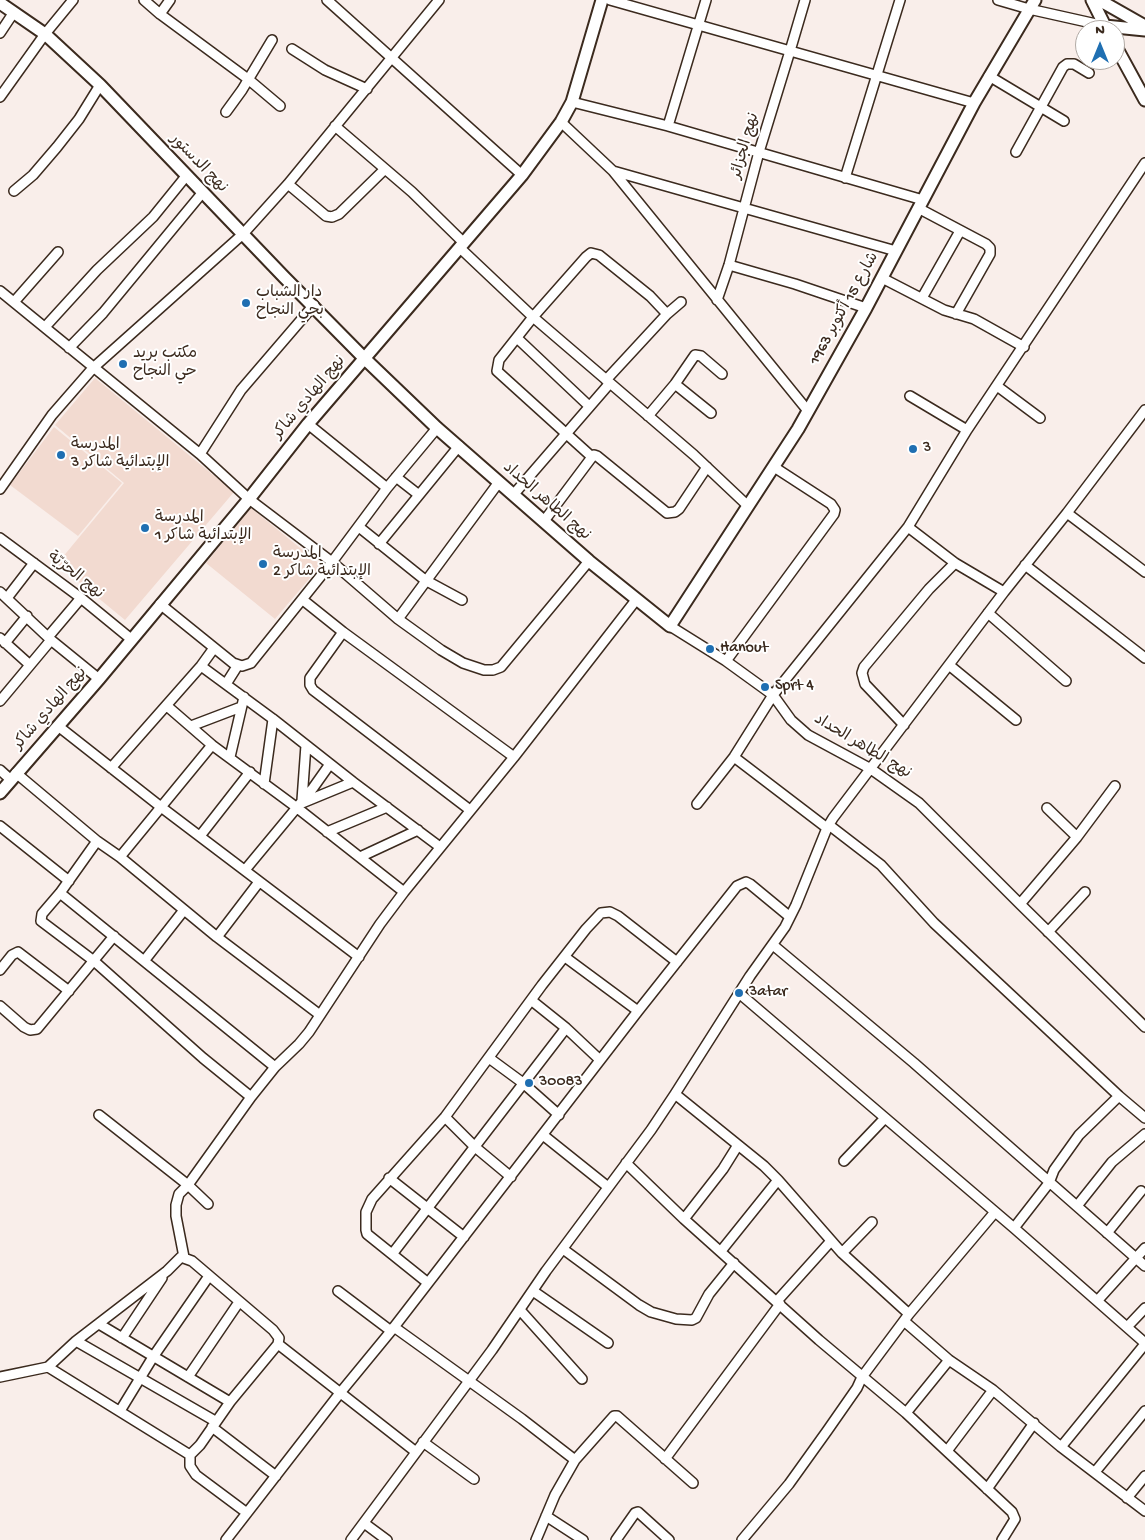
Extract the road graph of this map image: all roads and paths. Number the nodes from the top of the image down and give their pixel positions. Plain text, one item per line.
1 (73, 0) edge
2 (144, 0) edge
3 (170, 0) edge
4 (327, 0) edge
5 (439, 0) edge
6 (602, 0) edge
7 (610, 0) edge
8 (706, 0) edge
9 (804, 0) edge
10 (900, 0) edge
11 (998, 0) edge
12 (1092, 0) edge
13 (1099, 0) edge
14 (0, 3) edge
15 (1032, 4) edge
16 (14, 12) junction
17 (160, 14) junction
18 (1081, 20) edge
19 (1102, 20) edge
20 (699, 26) junction
21 (1125, 28) edge
22 (1145, 28) edge
23 (0, 33) edge
24 (45, 34) junction
25 (272, 40) dead end
26 (292, 49) dead end
27 (790, 51) junction
28 (392, 59) junction
29 (1125, 63) edge
30 (1089, 73) dead end
31 (877, 75) junction
32 (989, 76) junction
33 (248, 78) junction
34 (100, 85) junction
35 (367, 89) junction
36 (0, 97) edge
37 (1145, 100) edge
38 (572, 102) junction
39 (974, 103) junction
40 (280, 106) dead end
41 (1041, 107) junction
42 (226, 112) dead end
43 (1064, 121) dead end
44 (561, 122) junction
45 (335, 126) junction
46 (668, 126) junction
47 (759, 152) junction
48 (1016, 152) dead end
49 (1145, 164) edge
50 (386, 169) junction
51 (613, 171) junction
52 (187, 175) junction
53 (522, 175) junction
54 (845, 178) junction
55 (288, 184) junction
56 (14, 191) dead end
57 (203, 192) junction
58 (920, 204) junction
59 (745, 209) junction
60 (960, 230) junction
61 (243, 234) junction
62 (462, 245) junction
63 (896, 251) junction
64 (58, 252) dead end
65 (729, 265) junction
66 (882, 278) junction
67 (0, 291) edge
68 (922, 298) junction
69 (717, 300) junction
70 (14, 302) junction
71 (681, 302) dead end
72 (314, 305) junction
73 (866, 308) junction
74 (667, 314) junction
75 (956, 314) junction
76 (533, 317) junction
77 (45, 326) junction
78 (517, 338) junction
79 (1024, 347) junction
80 (69, 348) junction
81 (364, 358) junction
82 (93, 368) junction
83 (722, 374) dead end
84 (608, 382) junction
85 (675, 384) junction
86 (997, 386) junction
87 (910, 396) dead end
88 (590, 406) junction
89 (1145, 410) edge
90 (808, 411) junction
91 (711, 413) dead end
92 (648, 416) junction
93 (1040, 418) dead end
94 (308, 424) junction
95 (437, 428) junction
96 (967, 430) junction
97 (567, 434) junction
98 (459, 446) junction
99 (200, 454) junction
100 (592, 457) junction
101 (707, 467) junction
102 (774, 467) junction
103 (396, 477) junction
104 (499, 482) junction
105 (387, 488) junction
106 (0, 489) edge
107 (514, 494) junction
108 (418, 495) junction
109 (249, 499) junction
110 (748, 506) junction
111 (1067, 513) junction
112 (544, 521) junction
113 (359, 527) junction
114 (908, 528) junction
115 (0, 538) edge
116 (379, 544) junction
117 (589, 561) junction
118 (332, 562) junction
119 (34, 563) junction
120 (955, 563) junction
121 (1026, 564) junction
122 (1145, 572) edge
123 (425, 580) junction
124 (1004, 592) junction
125 (4, 595) edge
126 (81, 598) junction
127 (303, 600) junction
128 (462, 600) dead end
129 (636, 600) junction
130 (160, 604) junction
131 (988, 613) junction
132 (26, 616) junction
133 (398, 619) junction
134 (670, 626) junction
135 (343, 632) junction
136 (50, 639) junction
137 (131, 639) junction
138 (2, 641) edge
139 (214, 648) junction
140 (1145, 658) edge
141 (726, 661) junction
142 (30, 665) junction
143 (238, 665) junction
144 (949, 665) junction
145 (201, 666) junction
146 (99, 679) junction
147 (1066, 680) dead end
148 (226, 684) junction
149 (773, 695) junction
150 (244, 696) junction
151 (0, 701) edge
152 (167, 706) junction
153 (241, 707) junction
154 (274, 719) junction
155 (1016, 720) dead end
156 (904, 725) junction
157 (58, 726) junction
158 (191, 726) junction
159 (306, 744) junction
160 (212, 745) junction
161 (734, 756) junction
162 (230, 757) junction
163 (514, 757) junction
164 (330, 764) junction
165 (111, 768) junction
166 (871, 768) junction
167 (0, 770) edge
168 (250, 772) junction
169 (14, 777) junction
170 (353, 782) junction
171 (264, 784) junction
172 (1115, 786) dead end
173 (0, 793) edge
174 (299, 804) junction
175 (697, 804) dead end
176 (161, 807) junction
177 (387, 807) junction
178 (1047, 808) dead end
179 (470, 810) junction
180 (0, 826) edge
181 (828, 827) junction
182 (418, 830) junction
183 (327, 832) junction
184 (200, 836) junction
185 (1076, 837) junction
186 (97, 841) junction
187 (440, 847) junction
188 (120, 857) junction
189 (360, 858) junction
190 (245, 870) junction
191 (69, 881) junction
192 (259, 882) junction
193 (404, 892) junction
194 (1085, 892) dead end
195 (60, 893) junction
196 (1020, 904) junction
197 (184, 910) junction
198 (790, 917) junction
199 (1048, 932) junction
200 (114, 936) junction
201 (216, 937) junction
202 (773, 945) junction
203 (359, 957) junction
204 (565, 957) junction
205 (94, 961) junction
206 (144, 961) junction
207 (677, 962) junction
208 (0, 970) edge
209 (69, 991) junction
210 (739, 993) junction
211 (531, 1000) junction
212 (0, 1006) edge
213 (638, 1011) junction
214 (320, 1015) junction
215 (1145, 1027) edge
216 (566, 1028) junction
217 (489, 1058) junction
218 (600, 1060) junction
219 (275, 1067) junction
220 (523, 1083) junction
221 (675, 1094) junction
222 (1119, 1096) junction
223 (251, 1097) junction
224 (100, 1114) dead end
225 (558, 1115) junction
226 (445, 1117) junction
227 (885, 1118) junction
228 (1145, 1118) edge
229 (1145, 1134) edge
230 (543, 1135) junction
231 (738, 1145) junction
232 (475, 1146) junction
233 (844, 1161) dead end
234 (626, 1163) junction
235 (511, 1177) junction
236 (389, 1178) junction
237 (778, 1180) junction
238 (1049, 1183) junction
239 (188, 1185) junction
240 (608, 1187) junction
241 (1140, 1191) dead end
242 (208, 1204) dead end
243 (1077, 1206) junction
244 (427, 1210) junction
245 (995, 1212) junction
246 (684, 1218) junction
247 (872, 1222) dead end
248 (1014, 1228) junction
249 (1107, 1233) junction
250 (464, 1237) junction
251 (830, 1241) junction
252 (1145, 1248) edge
253 (563, 1249) junction
254 (721, 1251) junction
255 (393, 1253) junction
256 (842, 1253) junction
257 (184, 1257) junction
258 (1136, 1258) junction
259 (734, 1264) junction
260 (1145, 1266) edge
261 (167, 1272) junction
262 (209, 1276) junction
263 (428, 1283) junction
264 (338, 1291) dead end
265 (533, 1291) junction
266 (1098, 1300) junction
267 (239, 1302) junction
268 (779, 1302) junction
269 (1145, 1308) edge
270 (520, 1310) junction
271 (906, 1317) junction
272 (99, 1324) junction
273 (1128, 1326) junction
274 (393, 1329) junction
275 (122, 1338) junction
276 (76, 1341) junction
277 (608, 1343) dead end
278 (1145, 1343) edge
279 (278, 1344) junction
280 (153, 1357) junction
281 (949, 1360) junction
282 (48, 1367) junction
283 (0, 1377) edge
284 (188, 1377) junction
285 (862, 1377) junction
286 (140, 1378) junction
287 (582, 1379) dead end
288 (468, 1381) junction
289 (992, 1390) junction
290 (340, 1393) junction
291 (230, 1402) junction
292 (120, 1411) junction
293 (1145, 1411) edge
294 (906, 1412) junction
295 (1034, 1423) junction
296 (214, 1424) junction
297 (423, 1442) junction
298 (1061, 1447) junction
299 (947, 1451) junction
300 (416, 1452) junction
301 (190, 1455) junction
302 (665, 1459) junction
303 (575, 1460) junction
304 (1095, 1472) junction
305 (276, 1476) junction
306 (1145, 1476) edge
307 (474, 1479) dead end
308 (693, 1483) dead end
309 (987, 1488) junction
310 (1127, 1498) junction
311 (1145, 1512) edge
312 (247, 1513) junction
313 (546, 1516) junction
314 (364, 1523) junction
315 (226, 1540) edge
316 (351, 1540) edge
317 (387, 1540) edge
318 (536, 1540) edge
319 (583, 1540) edge
320 (616, 1540) edge
321 (669, 1540) edge
322 (742, 1540) edge
323 (1002, 1540) edge

1 - 24 street
2 - 17 street
3 - 17 street
4 - 28 street
5 - 28 street
6 - 38 street, نهج الهادي شاكر
7 - 20 street
8 - 20 street
9 - 27 street, نهج الجزائر
10 - 31 street
11 - 15 street
12 - 19 street
13 - 22 street
14 - 16 street, نهج الدستور
15 - 18 street
15 - 32 street, شارع 15 أكتوبر 1963
16 - 23 street
16 - 24 street, نهج الدستور
17 - 33 street
20 - 27 street
20 - 46 street
21 - 22 street
24 - 34 street, نهج الدستور
24 - 36 street
25 - 33 street
26 - 35 street
27 - 31 street
27 - 47 street, نهج الجزائر
28 - 35 street
28 - 53 street
29 - 37 street
30 - 41 street
31 - 39 street
31 - 54 street
32 - 39 street, شارع 15 أكتوبر 1963
32 - 41 street
33 - 40 street
33 - 42 street
34 - 52 street, نهج الدستور
34 - 56 street
35 - 45 street
38 - 44 street, نهج الهادي شاكر
38 - 46 street
39 - 58 street, شارع 15 أكتوبر 1963
41 - 43 street
41 - 48 street
44 - 51 street
44 - 53 street, نهج الهادي شاكر
45 - 50 street
45 - 55 street
46 - 47 street
47 - 54 street
47 - 59 street, نهج الجزائر
49 - 79 street
50 - 55 street
50 - 62 street
51 - 59 street
51 - 69 street
52 - 57 street, نهج الدستور
52 - 77 street
53 - 62 street, نهج الهادي شاكر
54 - 58 street
55 - 61 street
57 - 61 street, نهج الدستور
57 - 80 street
58 - 60 street
58 - 63 street, شارع 15 أكتوبر 1963
59 - 63 street
59 - 65 street, نهج الجزائر
60 - 68 street
60 - 75 street
61 - 72 street, نهج الدستور
61 - 82 street
62 - 76 street
62 - 81 street, نهج الهادي شاكر
63 - 66 street, شارع 15 أكتوبر 1963
64 - 70 street
65 - 69 street, نهج الجزائر
65 - 73 street
66 - 68 street
66 - 73 street, شارع 15 أكتوبر 1963
67 - 70 street
68 - 75 street
69 - 90 street
70 - 77 street
71 - 74 street
72 - 81 street, نهج الدستور
72 - 99 street
73 - 90 street, شارع 15 أكتوبر 1963
74 - 76 street
74 - 84 street
75 - 79 street
76 - 78 street
76 - 84 street
77 - 80 street
78 - 88 street
78 - 97 street
79 - 86 street
80 - 82 street
81 - 94 street, نهج الهادي شاكر
81 - 95 street, نهج الطاهر الحداد
82 - 99 street
82 - 106 street
83 - 85 street
84 - 88 street
84 - 92 street
85 - 91 street
85 - 92 street
86 - 93 street
86 - 96 street
87 - 96 street
88 - 97 street
89 - 111 street
90 - 102 street, شارع 15 أكتوبر 1963
92 - 101 street
94 - 105 street
94 - 109 street, نهج الهادي شاكر
95 - 98 street, نهج الطاهر الحداد
95 - 103 street
96 - 114 street
97 - 100 street
97 - 107 street
98 - 104 street, نهج الطاهر الحداد
98 - 108 street
99 - 109 street
100 - 101 street
100 - 112 street
101 - 110 street
102 - 110 street, شارع 15 أكتوبر 1963
102 - 141 street
103 - 105 street
103 - 108 street
104 - 107 street, نهج الطاهر الحداد
104 - 123 street
105 - 113 street
107 - 112 street, نهج الطاهر الحداد
108 - 116 street
109 - 118 street
109 - 130 street, نهج الهادي شاكر
110 - 134 street, شارع 15 أكتوبر 1963
111 - 121 street
111 - 122 street
112 - 117 street, نهج الطاهر الحداد
113 - 116 street
113 - 118 street
114 - 120 street
114 - 149 street
115 - 119 street, نهج الحرّيّة
116 - 123 street
117 - 129 street, نهج الطاهر الحداد
117 - 133 street
118 - 127 street
118 - 133 street
119 - 125 street
119 - 126 street, نهج الحرّيّة
120 - 124 street
120 - 156 street
121 - 124 street
121 - 140 street
123 - 128 street
123 - 133 street
124 - 131 street
125 - 132 street
126 - 136 street
126 - 137 street, نهج الحرّيّة
127 - 135 street
127 - 143 street
129 - 134 street, نهج الطاهر الحداد
129 - 163 street
130 - 137 street, نهج الهادي شاكر
130 - 139 street
131 - 144 street
131 - 147 street
132 - 136 street
132 - 138 street
134 - 141 street, نهج الطاهر الحداد
135 - 163 street
135 - 179 street
136 - 142 street
136 - 146 street
137 - 146 street, نهج الهادي شاكر
138 - 142 street
139 - 143 street
139 - 145 street
141 - 149 street, نهج الطاهر الحداد
142 - 151 street
143 - 148 street
144 - 155 street
144 - 156 street
145 - 148 street
145 - 152 street
146 - 157 street, نهج الهادي شاكر
148 - 150 street
149 - 161 street
149 - 166 street, نهج الطاهر الحداد
150 - 153 street
150 - 154 street
152 - 158 street
152 - 165 street
153 - 158 street
153 - 162 street
154 - 159 street
154 - 171 street
156 - 166 street
157 - 165 street
157 - 169 street, نهج الهادي شاكر
158 - 160 street
159 - 164 street
159 - 174 street
160 - 162 street
160 - 176 street
161 - 175 street
161 - 181 street
162 - 168 street
163 - 179 street
164 - 170 street
164 - 174 street
165 - 176 street
166 - 181 street
166 - 196 street, نهج الطاهر الحداد
167 - 169 street
168 - 171 street
168 - 184 street
169 - 173 street, نهج الهادي شاكر
169 - 186 street
170 - 174 street
170 - 177 street
171 - 174 street
172 - 185 street
174 - 183 street
174 - 190 street
176 - 184 street
176 - 188 street
177 - 182 street
177 - 183 street
178 - 185 street
179 - 187 street
180 - 191 street
181 - 198 street
181 - 222 street
182 - 187 street
182 - 189 street
183 - 189 street
184 - 190 street
185 - 196 street
186 - 188 street
186 - 191 street
187 - 193 street
188 - 197 street
189 - 193 street
190 - 192 street
191 - 195 street
192 - 201 street
192 - 203 street
193 - 203 street
194 - 199 street
195 - 200 street
195 - 205 street
196 - 199 street, نهج الطاهر الحداد
197 - 201 street
197 - 206 street
198 - 202 street
198 - 207 street
199 - 215 street, نهج الطاهر الحداد
200 - 205 street
200 - 206 street
201 - 214 street
202 - 210 street
202 - 238 street
203 - 214 street
204 - 207 street
204 - 211 street
204 - 213 street
205 - 209 street
205 - 223 street
206 - 219 street
207 - 213 street
208 - 209 street
209 - 212 street
210 - 221 street
210 - 227 street
211 - 216 street
211 - 217 street
213 - 218 street
214 - 219 street
216 - 218 street
216 - 220 street
217 - 220 street
217 - 226 street
218 - 225 street
219 - 223 street
220 - 225 street
220 - 232 street
221 - 231 street
221 - 234 street
222 - 228 street
222 - 238 street
223 - 239 street
224 - 239 street
225 - 230 street
226 - 232 street
226 - 236 street
227 - 233 street
227 - 245 street
229 - 243 street
230 - 235 street
230 - 240 street
231 - 237 street
231 - 246 street
232 - 235 street
232 - 244 street
234 - 240 street
234 - 246 street
235 - 250 street
236 - 244 street
236 - 255 street
237 - 251 street
237 - 254 street
238 - 243 street
238 - 248 street
239 - 242 street
239 - 257 street
240 - 253 street
241 - 249 street
243 - 249 street
244 - 250 street
244 - 255 street
245 - 248 street
245 - 271 street
246 - 254 street
247 - 256 street
248 - 266 street
249 - 258 street
250 - 263 street
251 - 256 street
251 - 268 street
252 - 258 street
253 - 259 street
253 - 265 street
254 - 259 street
255 - 263 street
256 - 271 street
257 - 261 street
257 - 262 street
258 - 260 street
258 - 266 street
259 - 268 street
261 - 272 street
261 - 275 street
262 - 267 street
262 - 280 street
263 - 274 street
264 - 274 street
265 - 270 street
265 - 277 street
266 - 273 street
267 - 279 street
267 - 284 street
268 - 285 street
268 - 302 street
269 - 273 street
270 - 287 street
270 - 288 street
271 - 281 street
271 - 285 street
272 - 275 street
272 - 276 street
273 - 278 street
274 - 288 street
274 - 290 street
275 - 280 street
276 - 282 street
276 - 286 street
278 - 298 street
279 - 290 street
279 - 291 street
280 - 284 street
280 - 286 street
281 - 289 street
281 - 294 street
282 - 283 street
282 - 292 street
284 - 291 street
285 - 294 street
285 - 322 street
286 - 292 street
286 - 296 street
288 - 297 street
288 - 303 street
289 - 295 street
289 - 299 street
290 - 300 street
290 - 305 street
291 - 296 street
292 - 301 street
293 - 304 street
294 - 299 street
295 - 298 street
295 - 309 street
296 - 301 street
296 - 305 street
297 - 300 street
297 - 307 street
298 - 304 street
299 - 309 street
300 - 314 street
301 - 312 street
302 - 303 street
302 - 308 street
303 - 313 street
304 - 310 street
305 - 312 street
306 - 310 street
309 - 323 street
310 - 311 street
312 - 315 street
313 - 318 street
313 - 319 street
314 - 316 street
314 - 317 street
320 - 321 street

